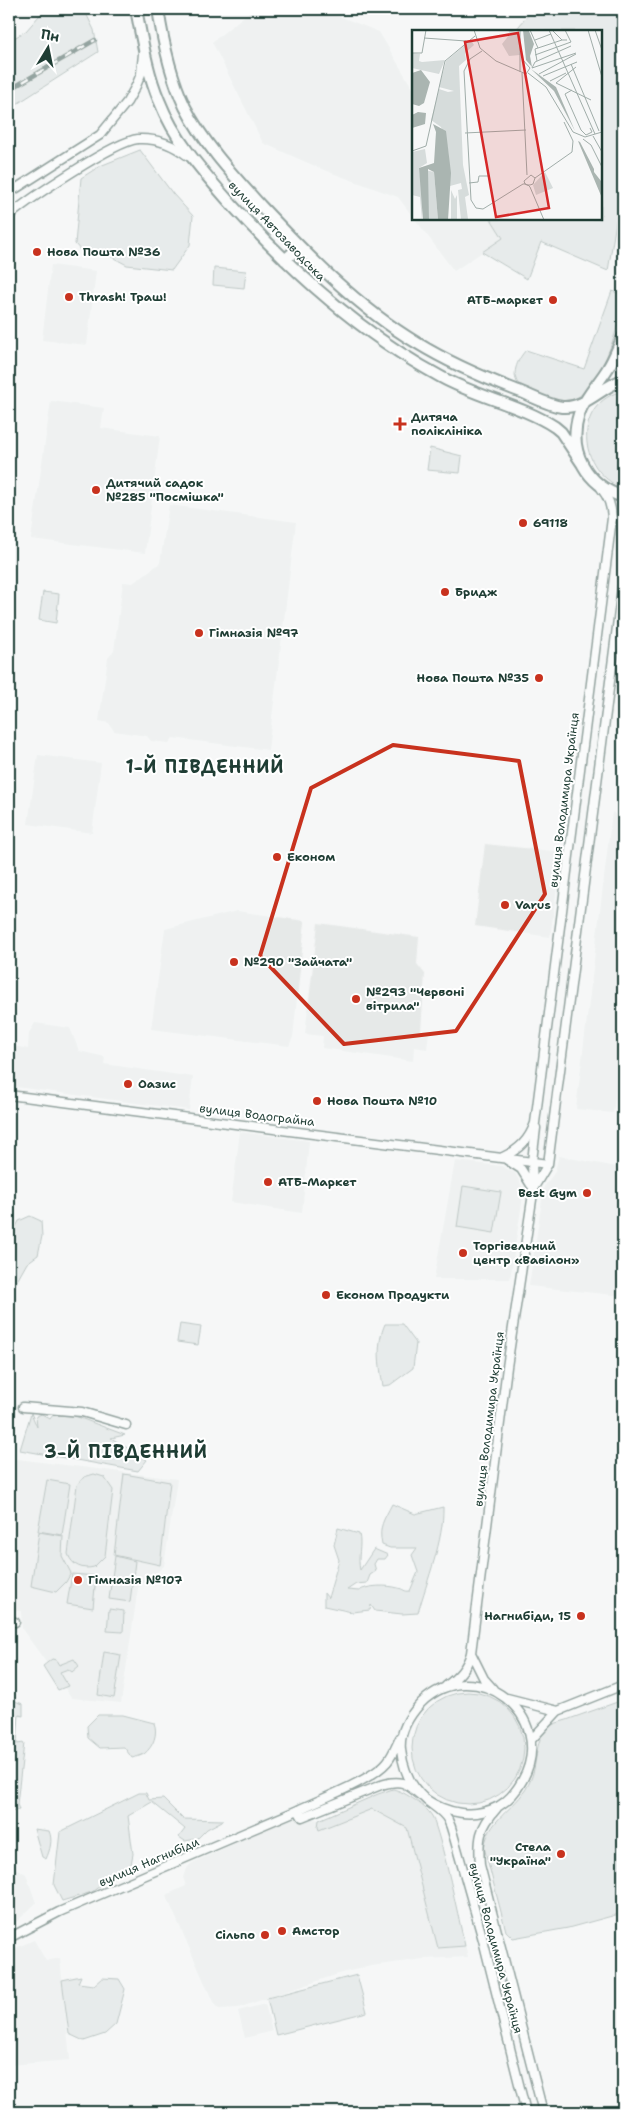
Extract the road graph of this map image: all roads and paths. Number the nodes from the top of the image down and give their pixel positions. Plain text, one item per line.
1 (12, 9) edge
2 (136, 9) edge
3 (158, 9) edge
4 (9, 11) edge
5 (144, 47) junction
6 (194, 161) junction
7 (9, 193) edge
8 (9, 216) edge
9 (299, 247) junction
10 (285, 260) junction
11 (623, 337) edge
12 (623, 380) edge
13 (588, 400) junction
14 (583, 465) junction
15 (598, 484) junction
16 (623, 497) edge
17 (623, 580) edge
18 (9, 1095) edge
19 (535, 1123) junction
20 (503, 1157) junction
21 (532, 1161) junction
22 (548, 1164) junction
23 (533, 1189) junction
24 (23, 1407) dead end
25 (126, 1426) dead end
26 (471, 1654) junction
27 (623, 1685) edge
28 (441, 1690) junction
29 (506, 1698) junction
30 (558, 1711) junction
31 (402, 1734) junction
32 (531, 1740) junction
33 (426, 1799) junction
34 (500, 1805) junction
35 (298, 1810) junction
36 (9, 1938) edge
37 (526, 2112) edge
38 (542, 2112) edge

1 - 4 street
2 - 5 main road, вулиця Автозаводська
3 - 9 main road, вулиця Автозаводська
5 - 6 main road, вулиця Автозаводська
5 - 7 street
6 - 8 street
6 - 10 main road, вулиця Автозаводська
9 - 10 main road
9 - 13 main road, вулиця Автозаводська
10 - 14 main road, вулиця Автозаводська
11 - 13 main road, вулиця Володимира Українця
12 - 13 main road, вулиця Володимира Українця
13 - 14 main road, вулиця Володимира Українця
14 - 15 main road, вулиця Володимира Українця
15 - 16 main road, вулиця Володимира Українця
15 - 19 street, вулиця Володимира Українця
17 - 22 street, вулиця Володимира Українця
18 - 20 street, вулиця Водограйна
19 - 20 street
19 - 21 street, вулиця Володимира Українця
20 - 21 street, вулиця Водограйна
20 - 23 street
21 - 22 street, вулиця Водограйна
21 - 23 street, вулиця Володимира Українця
22 - 23 street, вулиця Володимира Українця
23 - 26 street, вулиця Володимира Українця
24 - 25 street
26 - 28 street, вулиця Володимира Українця
26 - 29 street, вулиця Володимира Українця
27 - 30 street
28 - 29 street, вулиця Володимира Українця
28 - 31 street, вулиця Володимира Українця
29 - 30 street
29 - 32 street, вулиця Володимира Українця
30 - 32 street
31 - 33 street, вулиця Володимира Українця
31 - 35 street, вулиця Нагнибіди
32 - 34 street, вулиця Володимира Українця
33 - 34 street, вулиця Володимира Українця
33 - 35 street
33 - 37 street, вулиця Володимира Українця
34 - 38 street, вулиця Володимира Українця
35 - 36 street, вулиця Нагнибіди

